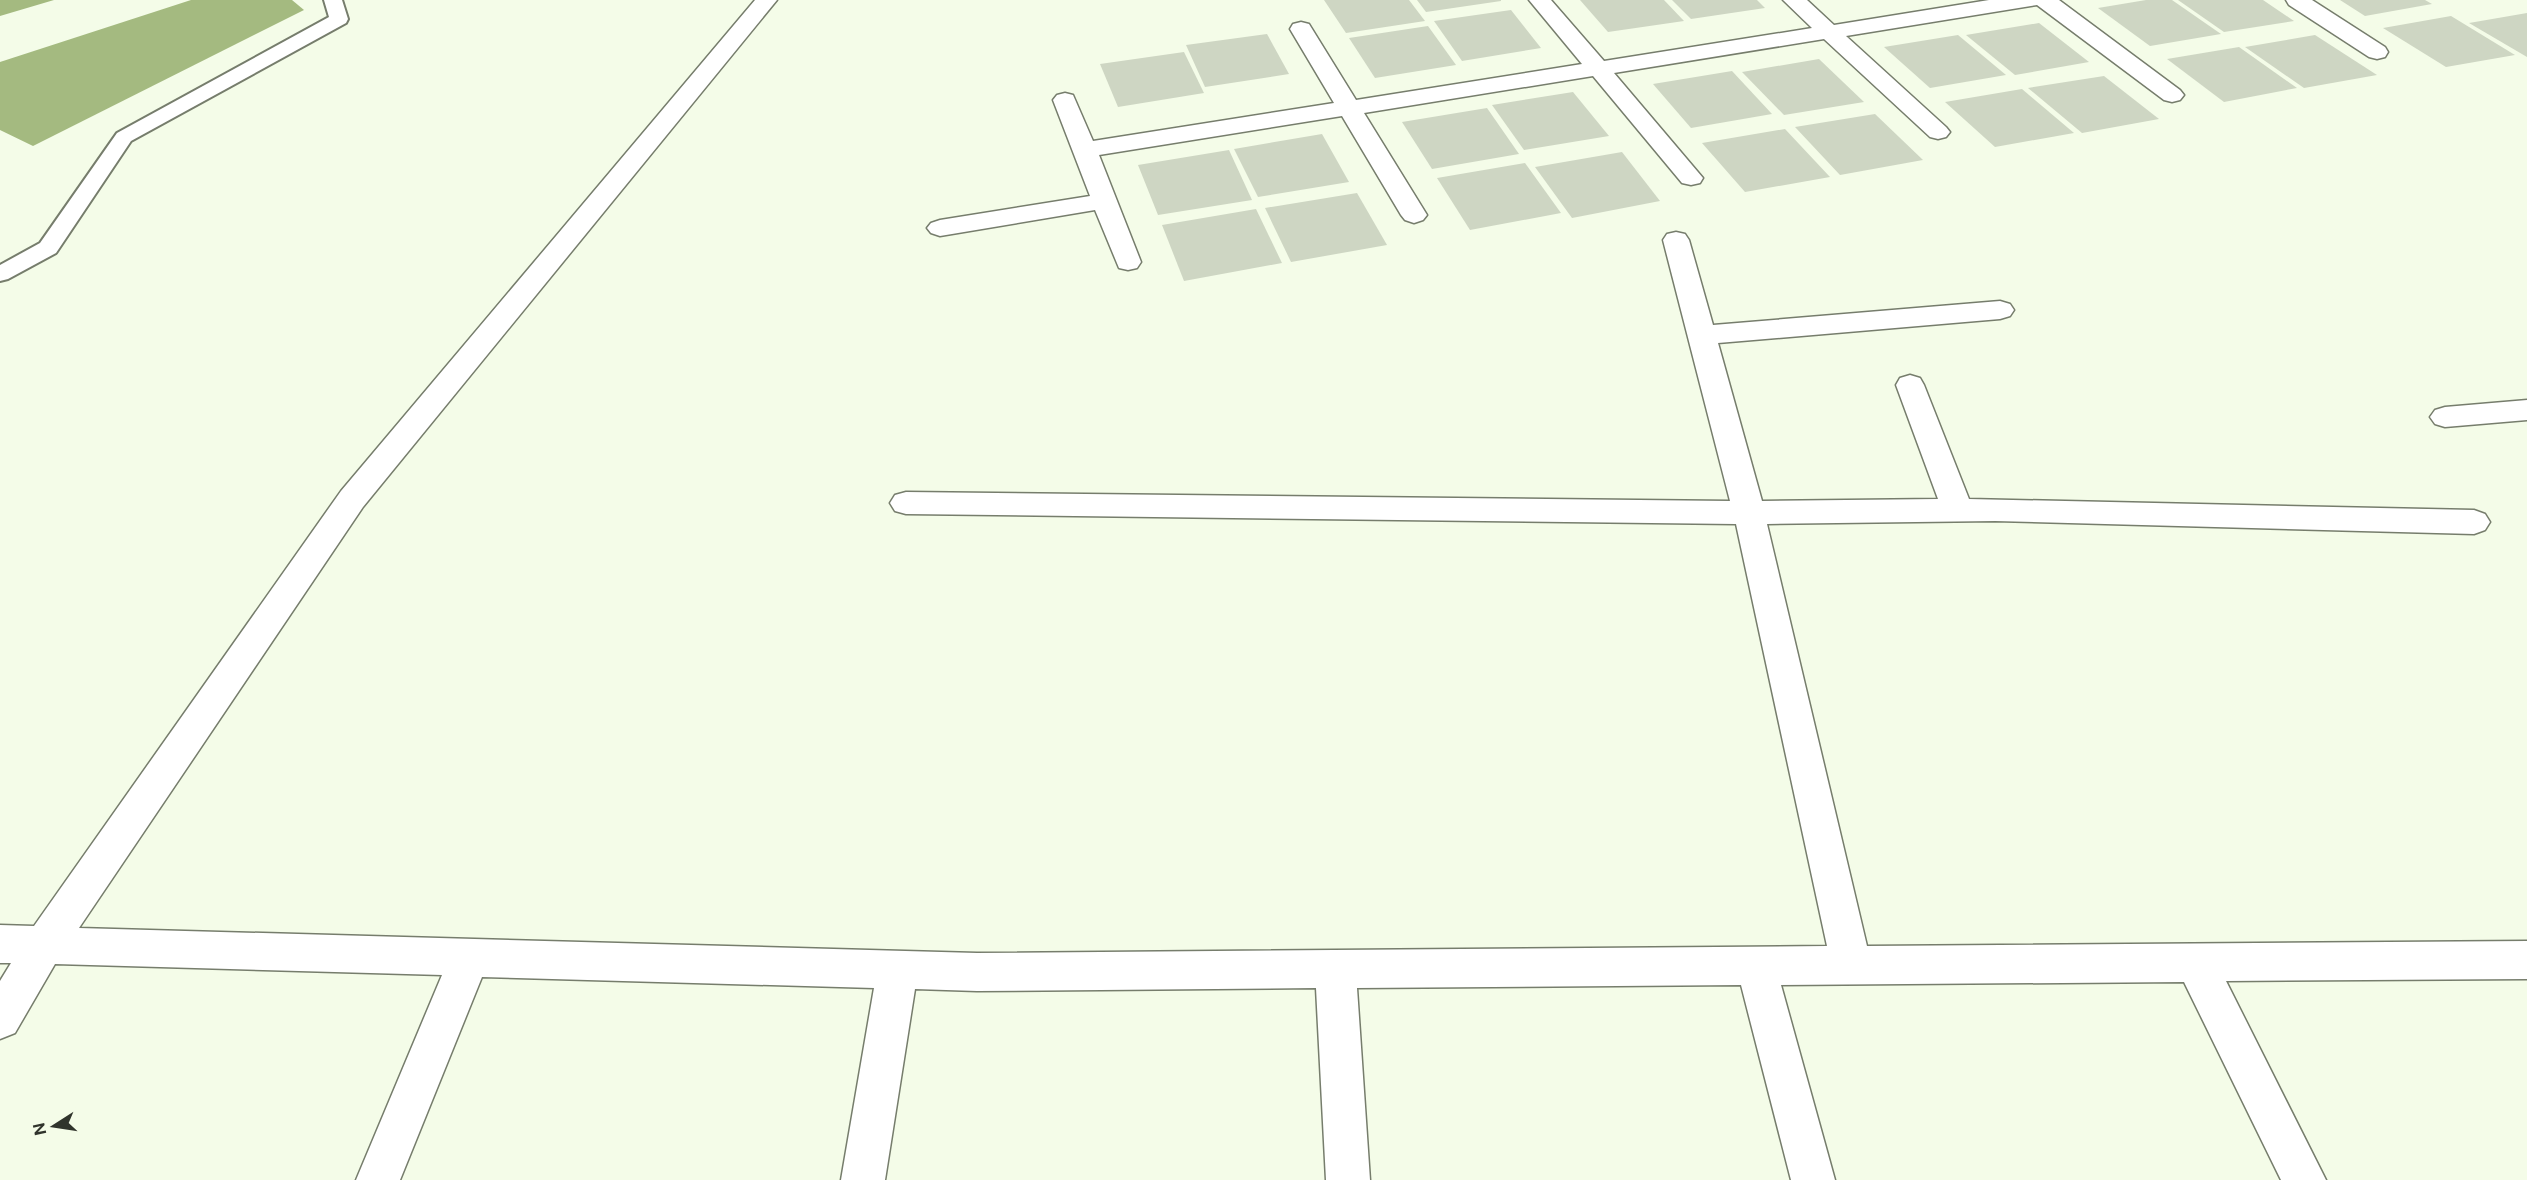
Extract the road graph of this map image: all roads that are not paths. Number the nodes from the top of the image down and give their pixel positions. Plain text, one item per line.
1 (333, 0) edge
2 (766, 0) edge
3 (1540, 0) edge
4 (1794, 0) edge
5 (2030, 0) edge
6 (2045, 0) edge
7 (2297, 0) edge
8 (1301, 29) dead end
9 (1829, 32) junction
10 (2377, 52) dead end
11 (1598, 68) junction
12 (2172, 95) dead end
13 (1065, 100) dead end
14 (1349, 108) junction
15 (1938, 132) dead end
16 (1085, 150) junction
17 (1691, 178) dead end
18 (1104, 201) junction
19 (1414, 215) dead end
20 (940, 228) dead end
21 (1676, 240) dead end
22 (1128, 262) dead end
23 (0, 274) edge
24 (2000, 310) dead end
25 (1701, 335) junction
26 (1910, 385) dead end
27 (2527, 410) edge
28 (2445, 417) dead end
29 (906, 503) dead end
30 (1958, 510) junction
31 (1749, 513) junction
32 (2474, 522) dead end
33 (0, 944) edge
34 (44, 946) junction
35 (469, 958) junction
36 (2527, 960) edge
37 (2196, 963) junction
38 (1851, 965) junction
39 (1756, 966) junction
40 (898, 969) junction
41 (1335, 969) junction
42 (0, 1019) edge
43 (378, 1180) edge
44 (863, 1180) edge
45 (1348, 1180) edge
46 (1813, 1180) edge
47 (2304, 1180) edge

1 - 23 lane
2 - 34 street
3 - 11 street
4 - 9 street
5 - 9 street
6 - 12 street
7 - 10 street
8 - 14 street
9 - 11 street
9 - 15 street
11 - 14 street
11 - 17 street
13 - 16 street
14 - 16 street
14 - 19 street
16 - 18 street
18 - 20 street
18 - 22 street
21 - 25 street
24 - 25 street
25 - 31 street
26 - 30 street
27 - 28 street
29 - 31 street
30 - 31 street
30 - 32 street
31 - 38 street
33 - 34 street
34 - 35 street
34 - 42 street
35 - 40 street
35 - 43 street
36 - 37 street
37 - 38 street
37 - 47 street
38 - 39 street
39 - 41 street
39 - 46 street
40 - 41 street
40 - 44 street
41 - 45 street

